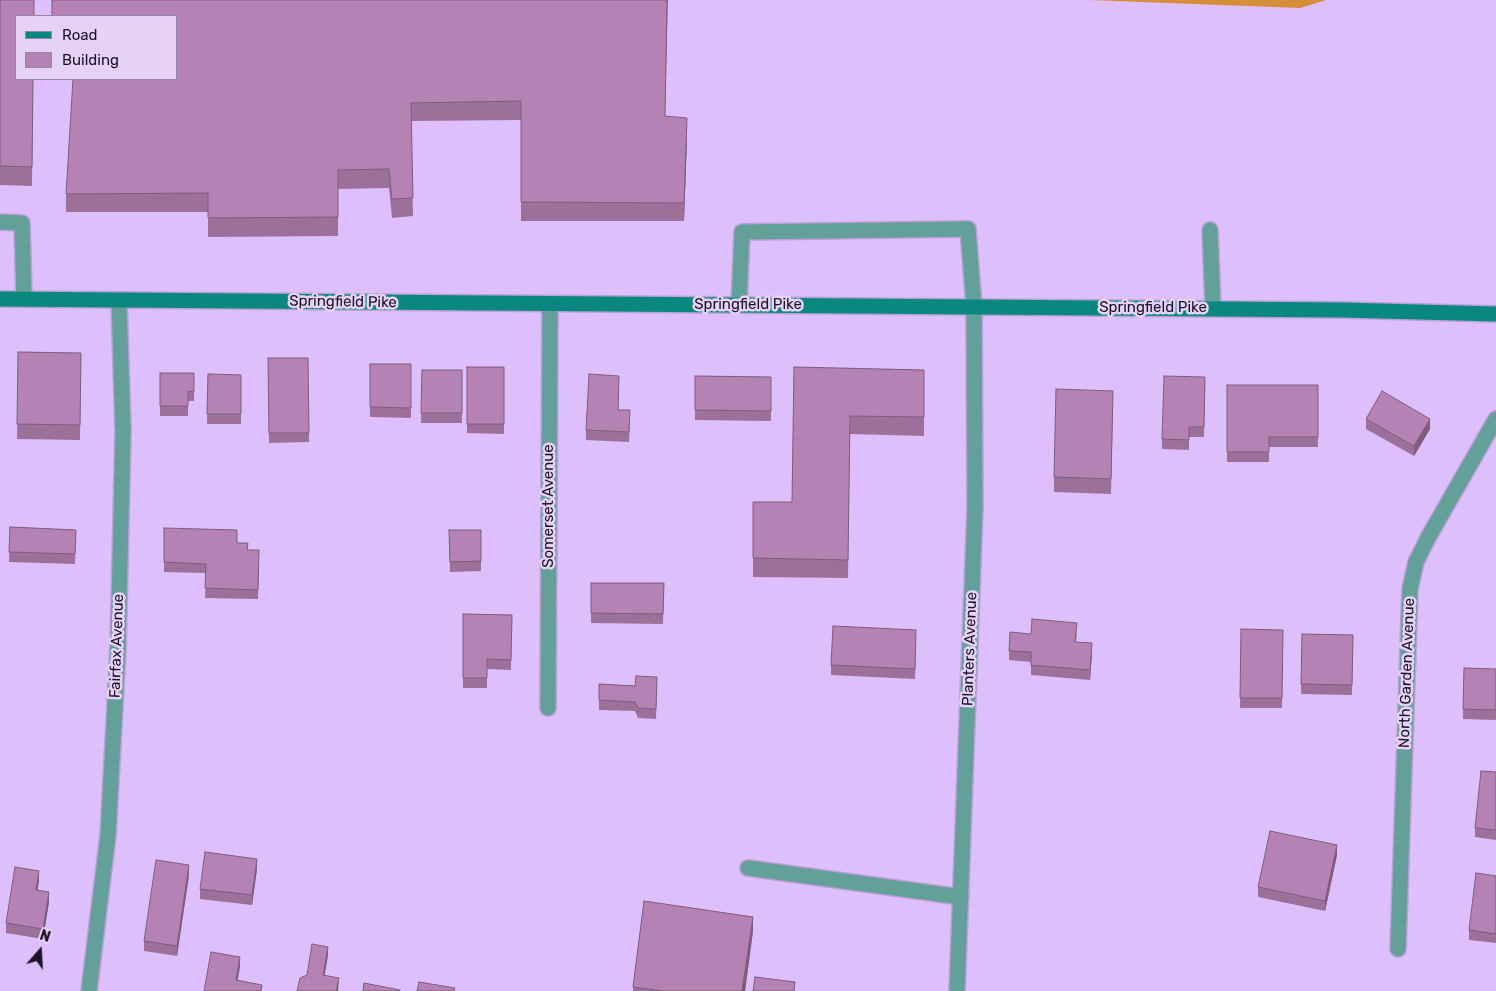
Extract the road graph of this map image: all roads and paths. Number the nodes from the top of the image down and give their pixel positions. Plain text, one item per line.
1 (0, 222) edge
2 (1210, 230) dead end
3 (0, 299) edge
4 (24, 299) junction
5 (119, 300) junction
6 (550, 304) junction
7 (739, 305) junction
8 (974, 307) junction
9 (1213, 309) junction
10 (1496, 314) edge
11 (1496, 419) edge
12 (548, 708) dead end
13 (748, 868) dead end
14 (960, 897) junction
15 (1398, 949) dead end
16 (90, 991) edge
17 (957, 991) edge

1 - 4 street
2 - 9 street
3 - 4 main road, Springfield Pike
4 - 5 main road, Springfield Pike
5 - 6 main road, Springfield Pike
5 - 16 street, Fairfax Avenue
6 - 7 main road, Springfield Pike
6 - 12 street, Somerset Avenue
7 - 8 main road, Springfield Pike
7 - 8 street, Planters Avenue
8 - 9 main road, Springfield Pike
8 - 14 street, Planters Avenue
9 - 10 main road, Springfield Pike
11 - 15 street, North Garden Avenue
13 - 14 street
14 - 17 street, Planters Avenue

